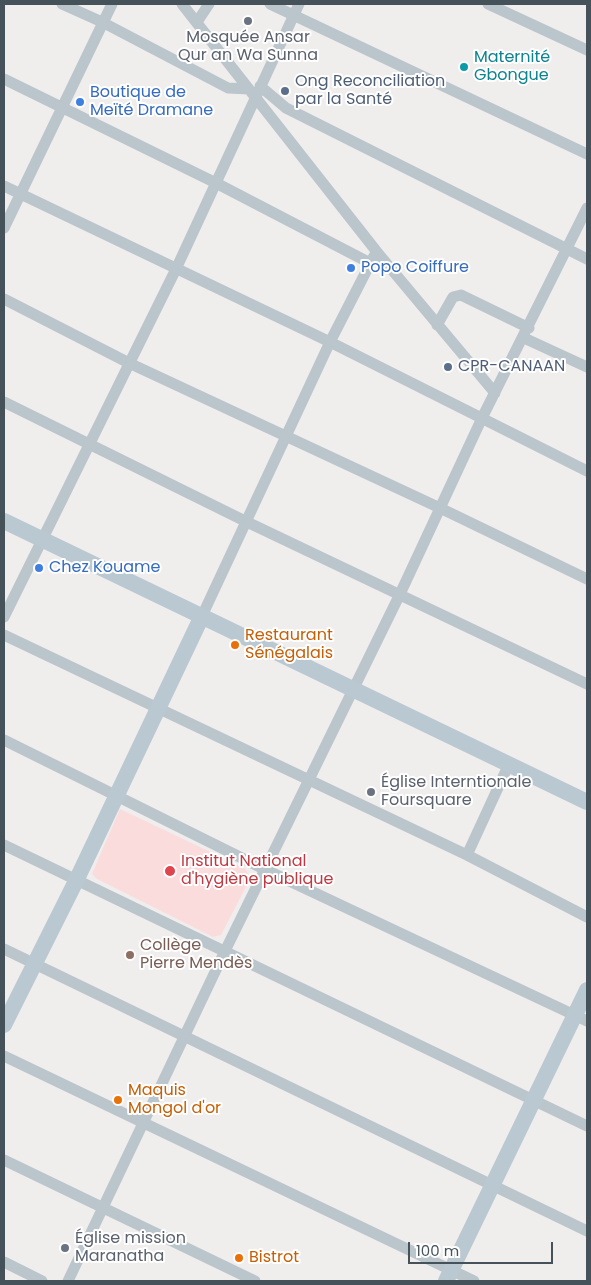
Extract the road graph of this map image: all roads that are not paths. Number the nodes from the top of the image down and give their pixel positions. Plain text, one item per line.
1 (62, 4) edge
2 (112, 4) edge
3 (182, 4) edge
4 (208, 4) edge
5 (270, 4) edge
6 (299, 4) edge
7 (488, 4) edge
8 (294, 16) junction
9 (102, 22) junction
10 (197, 22) junction
11 (587, 50) edge
12 (4, 79) edge
13 (255, 91) junction
14 (62, 107) junction
15 (587, 154) edge
16 (216, 183) junction
17 (4, 186) edge
18 (21, 194) junction
19 (587, 208) edge
20 (4, 228) edge
21 (567, 250) junction
22 (373, 257) junction
23 (587, 259) edge
24 (176, 269) junction
25 (4, 299) edge
26 (438, 325) junction
27 (526, 333) junction
28 (330, 342) junction
29 (129, 363) junction
30 (587, 367) edge
31 (495, 393) junction
32 (4, 402) edge
33 (482, 418) junction
34 (286, 436) junction
35 (89, 443) junction
36 (587, 471) edge
37 (440, 508) junction
38 (4, 521) edge
39 (247, 522) junction
40 (41, 540) junction
41 (587, 579) edge
42 (400, 594) junction
43 (202, 616) junction
44 (4, 617) edge
45 (4, 635) edge
46 (587, 684) edge
47 (354, 690) junction
48 (157, 709) junction
49 (4, 740) edge
50 (509, 764) junction
51 (310, 779) junction
52 (114, 796) junction
53 (587, 802) edge
54 (4, 845) edge
55 (467, 855) junction
56 (266, 870) junction
57 (76, 881) junction
58 (587, 917) edge
59 (4, 949) edge
60 (224, 953) junction
61 (33, 964) junction
62 (587, 990) edge
63 (581, 1019) edge
64 (4, 1025) edge
65 (185, 1035) junction
66 (4, 1056) edge
67 (533, 1100) junction
68 (144, 1122) junction
69 (587, 1126) edge
70 (4, 1160) edge
71 (492, 1184) junction
72 (102, 1208) junction
73 (587, 1231) edge
74 (4, 1262) edge
75 (449, 1276) edge
76 (42, 1281) edge
77 (68, 1281) edge
78 (255, 1281) edge
79 (474, 1281) edge

1 - 9 street
2 - 9 street
3 - 10 street
4 - 10 street
5 - 8 street
6 - 8 street
7 - 11 street
8 - 13 street
8 - 15 street
9 - 13 street
9 - 14 street
10 - 13 street
12 - 14 street
13 - 16 street
13 - 21 street
13 - 22 street
14 - 16 street
14 - 18 street
16 - 22 street
16 - 24 street
17 - 18 street
18 - 20 street
18 - 24 street
19 - 21 street
21 - 23 street
21 - 27 street
22 - 26 street
22 - 28 street
24 - 28 street
24 - 29 street
25 - 29 street
26 - 27 street
26 - 31 street
27 - 30 street
27 - 31 street
28 - 33 street
28 - 34 street
29 - 34 street
29 - 35 street
31 - 33 street
32 - 35 street
33 - 36 street
33 - 37 street
34 - 37 street
34 - 39 street
35 - 39 street
35 - 40 street
37 - 41 street
37 - 42 street
38 - 40 street
39 - 42 street
39 - 43 street
40 - 43 street
40 - 44 street
42 - 46 street
42 - 47 street
43 - 47 street
43 - 48 street
45 - 48 street
47 - 50 street
47 - 51 street
48 - 51 street
48 - 52 street
49 - 52 street
50 - 53 street
50 - 55 street
51 - 55 street
51 - 56 street
52 - 56 street
52 - 57 street
54 - 57 street
55 - 58 street
56 - 60 street
56 - 63 street
57 - 60 street
57 - 61 street
59 - 61 street
60 - 65 street
60 - 67 street
61 - 64 street
61 - 65 street
62 - 63 street
63 - 67 street
65 - 68 street
65 - 71 street
66 - 68 street
67 - 69 street
67 - 71 street
68 - 72 street
68 - 75 street
70 - 72 street
71 - 73 street
71 - 75 street
72 - 77 street
72 - 78 street
74 - 76 street
75 - 79 street

